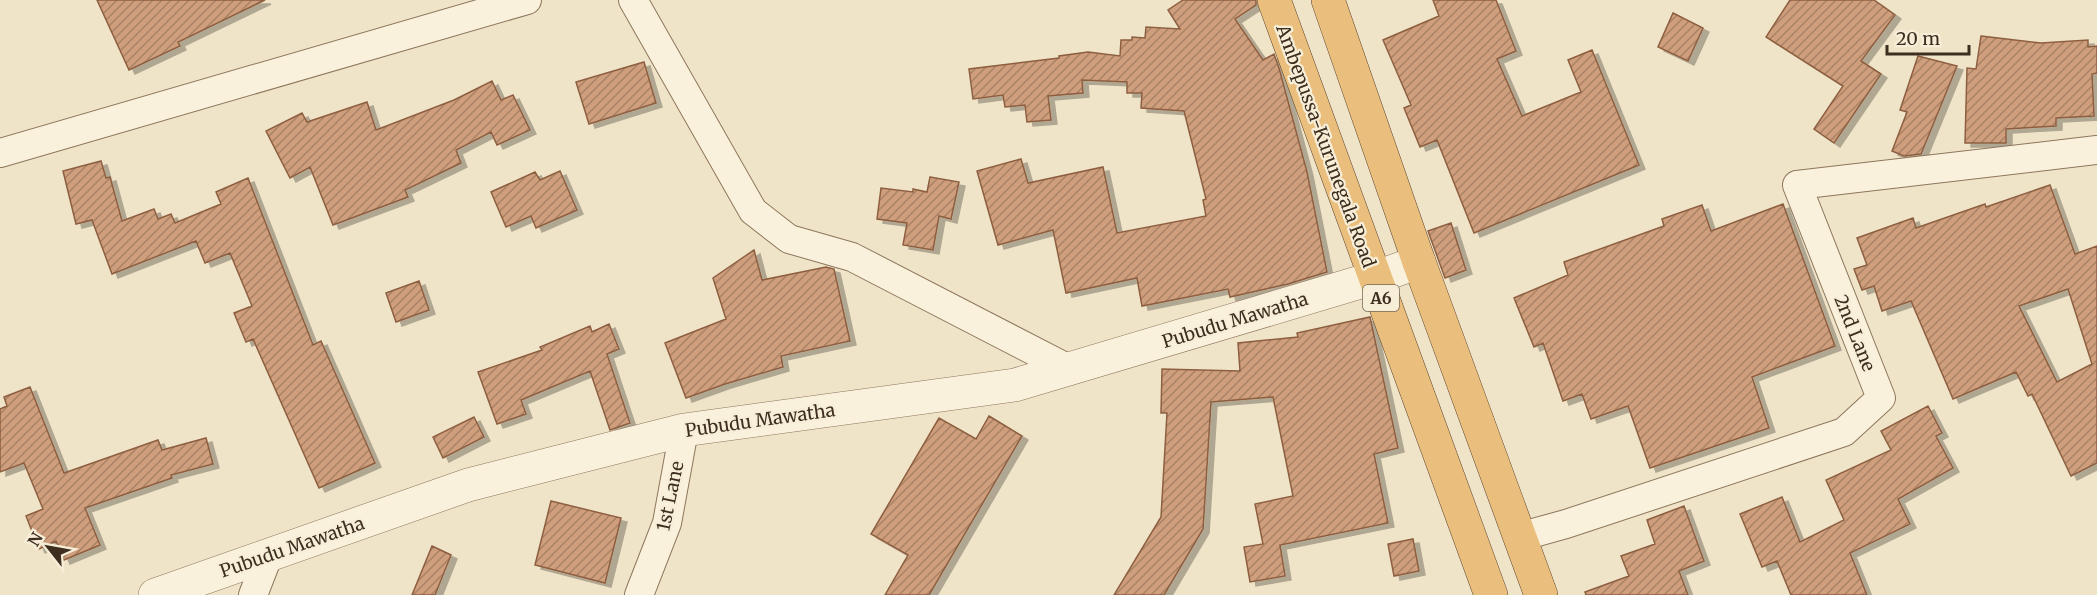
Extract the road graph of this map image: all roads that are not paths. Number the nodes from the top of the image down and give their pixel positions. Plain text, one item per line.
1 (527, 0) edge
2 (633, 0) edge
3 (1274, 0) edge
4 (1328, 0) edge
5 (2097, 150) edge
6 (0, 153) edge
7 (1419, 262) junction
8 (1374, 278) junction
9 (1069, 369) junction
10 (684, 430) junction
11 (1519, 537) junction
12 (269, 554) junction
13 (155, 595) edge
14 (253, 595) edge
15 (639, 595) edge
16 (1491, 595) edge
17 (1541, 595) edge

1 - 6 street
2 - 9 street
3 - 8 highway, Ambepussa-Kurunegala Road / A6
4 - 7 highway
5 - 11 street, 2nd Lane
7 - 8 street, Pubudu Mawatha
7 - 11 highway
8 - 9 street, Pubudu Mawatha
8 - 16 highway, Ambepussa-Kurunegala Road / A6
9 - 10 street, Pubudu Mawatha
10 - 12 street, Pubudu Mawatha
10 - 15 street, 1st Lane
11 - 17 highway
12 - 13 street, Pubudu Mawatha
12 - 14 street

